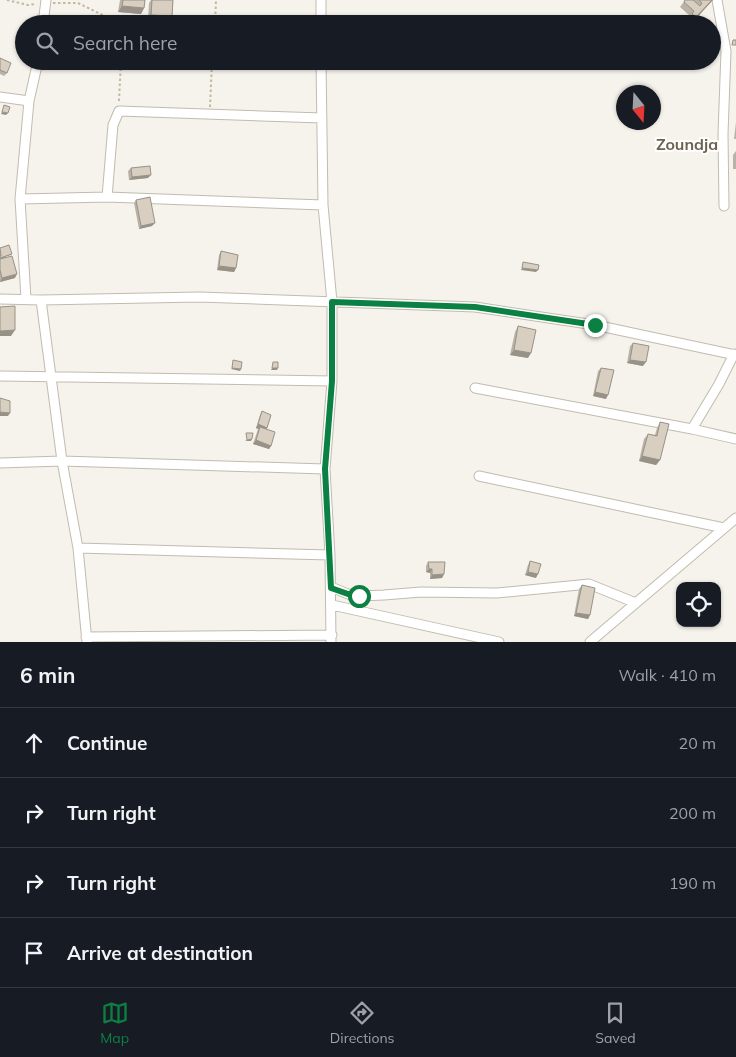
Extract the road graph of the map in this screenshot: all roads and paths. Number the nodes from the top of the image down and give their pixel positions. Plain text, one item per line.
1 (7, 0) edge
2 (216, 0) edge
3 (321, 0) edge
4 (717, 0) edge
5 (46, 2) edge
6 (44, 15) edge
7 (103, 15) edge
8 (215, 15) edge
9 (321, 15) edge
10 (720, 15) edge
11 (721, 23) edge
12 (36, 70) edge
13 (121, 70) edge
14 (212, 70) edge
15 (321, 70) edge
16 (0, 96) edge
17 (29, 101) junction
18 (119, 111) junction
19 (210, 114) junction
20 (322, 118) junction
21 (107, 197) junction
22 (20, 199) junction
23 (324, 206) junction
24 (724, 206) dead end
25 (0, 298) edge
26 (26, 299) junction
27 (41, 300) junction
28 (332, 302) junction
29 (735, 354) edge
30 (0, 376) edge
31 (50, 376) junction
32 (332, 381) junction
33 (475, 388) dead end
34 (692, 429) junction
35 (736, 439) edge
36 (62, 461) junction
37 (0, 463) edge
38 (325, 469) junction
39 (478, 476) dead end
40 (736, 518) edge
41 (724, 528) junction
42 (78, 548) junction
43 (330, 555) junction
44 (331, 588) junction
45 (636, 603) junction
46 (332, 605) junction
47 (332, 638) edge
48 (86, 640) edge
49 (499, 642) edge
50 (590, 642) edge

1 - 5 path
2 - 8 path
3 - 9 street
4 - 10 street
5 - 6 street
5 - 7 path
11 - 24 street
12 - 17 street
13 - 18 path
14 - 19 path
15 - 20 street
16 - 17 street
17 - 22 street
18 - 19 street
18 - 21 street
19 - 20 street
20 - 23 street
21 - 22 street
21 - 23 street
22 - 26 street
23 - 28 street
25 - 26 street
26 - 27 street
27 - 28 street
27 - 31 street
28 - 29 street
28 - 32 street
29 - 34 street
30 - 31 street
31 - 32 street
31 - 36 street
32 - 38 street
33 - 34 street
34 - 35 street
36 - 37 street
36 - 38 street
36 - 42 street
38 - 43 street
39 - 41 street
40 - 41 street
41 - 45 street
42 - 43 street
42 - 48 street
43 - 44 street
44 - 45 street
44 - 46 street
45 - 50 street
46 - 47 street
46 - 49 street
47 - 48 street

